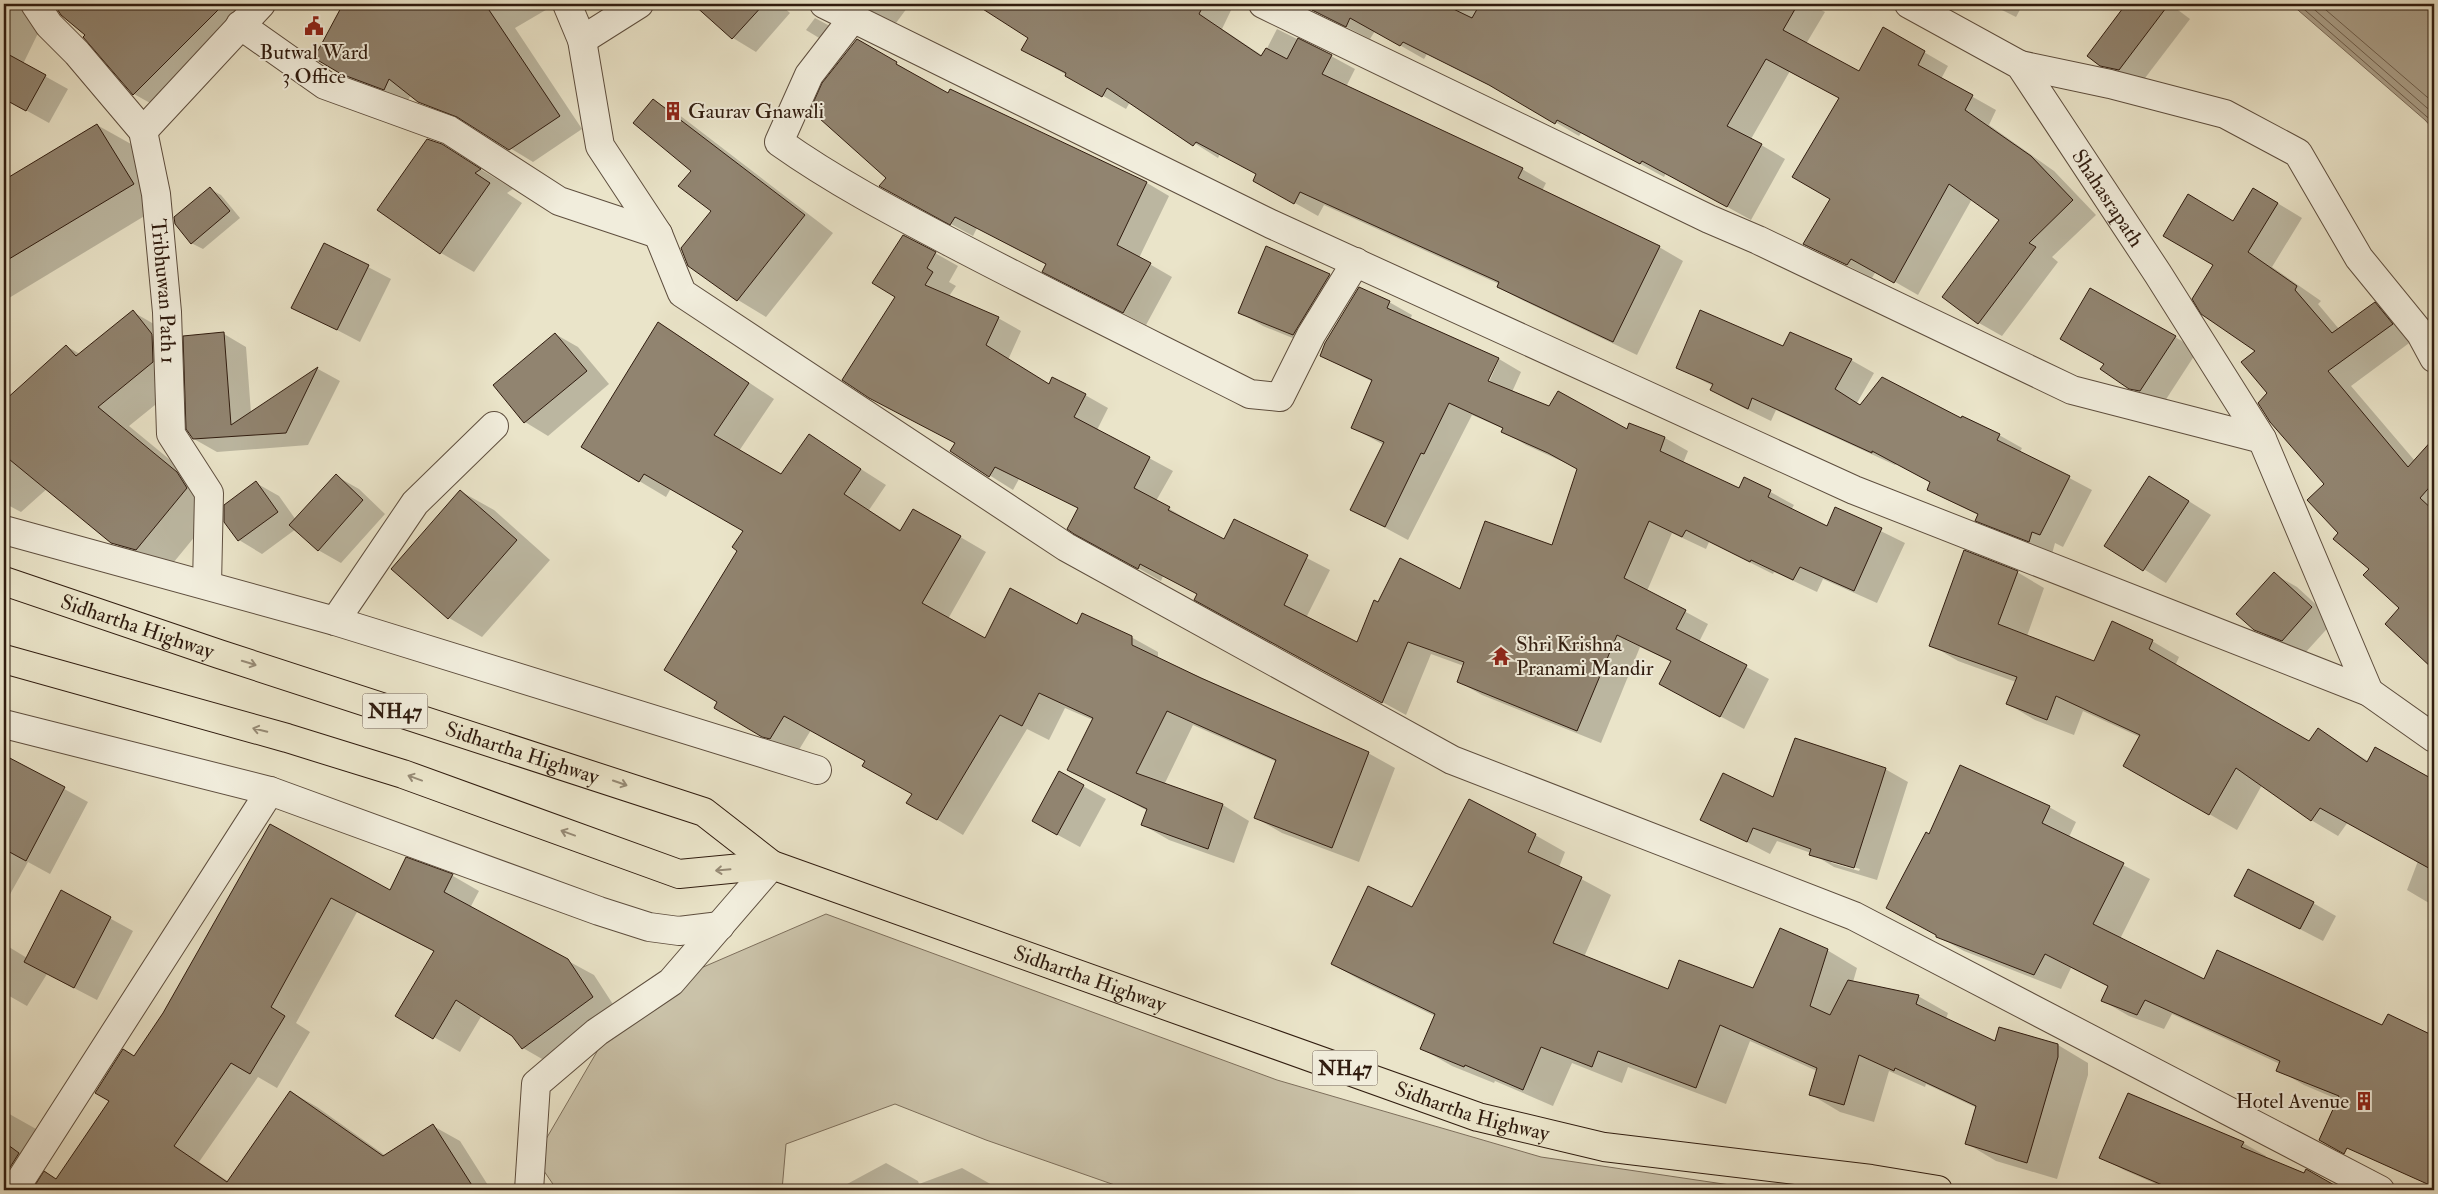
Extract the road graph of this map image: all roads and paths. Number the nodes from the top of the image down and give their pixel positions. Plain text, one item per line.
1 (35, 4) edge
2 (261, 4) edge
3 (567, 4) edge
4 (639, 4) edge
5 (824, 4) edge
6 (1263, 4) edge
7 (1909, 4) edge
8 (853, 18) junction
9 (240, 25) junction
10 (582, 40) junction
11 (2020, 65) junction
12 (143, 131) junction
13 (658, 234) junction
14 (1356, 262) junction
15 (2434, 358) edge
16 (494, 426) dead end
17 (2262, 440) junction
18 (4, 530) edge
19 (4, 581) edge
20 (208, 585) junction
21 (335, 621) junction
22 (4, 659) edge
23 (2369, 692) junction
24 (4, 724) edge
25 (2434, 738) edge
26 (817, 770) dead end
27 (270, 791) junction
28 (772, 865) junction
29 (720, 926) junction
30 (14, 1190) edge
31 (529, 1190) edge
32 (1938, 1190) edge
33 (2380, 1190) edge

1 - 12 street
2 - 9 street
3 - 10 street
4 - 10 street
5 - 8 street
6 - 17 street
7 - 11 street, Shahasrapath
8 - 14 street
8 - 14 street
9 - 12 street
9 - 13 street
10 - 13 street
11 - 15 street
11 - 17 street, Shahasrapath
12 - 20 street, Tribhuwan Path 1
13 - 33 street
14 - 23 street
16 - 21 street
17 - 23 street, Shahasrapath
18 - 20 street
19 -> 28 highway, Sidhartha Highway / NH47
20 - 21 street
21 - 26 street
28 -> 22 highway, Sidhartha Highway / NH47
23 - 25 street
24 - 27 street
27 - 29 street
27 - 30 street
28 - 29 street
28 - 32 highway, Sidhartha Highway / NH47
29 - 31 street

